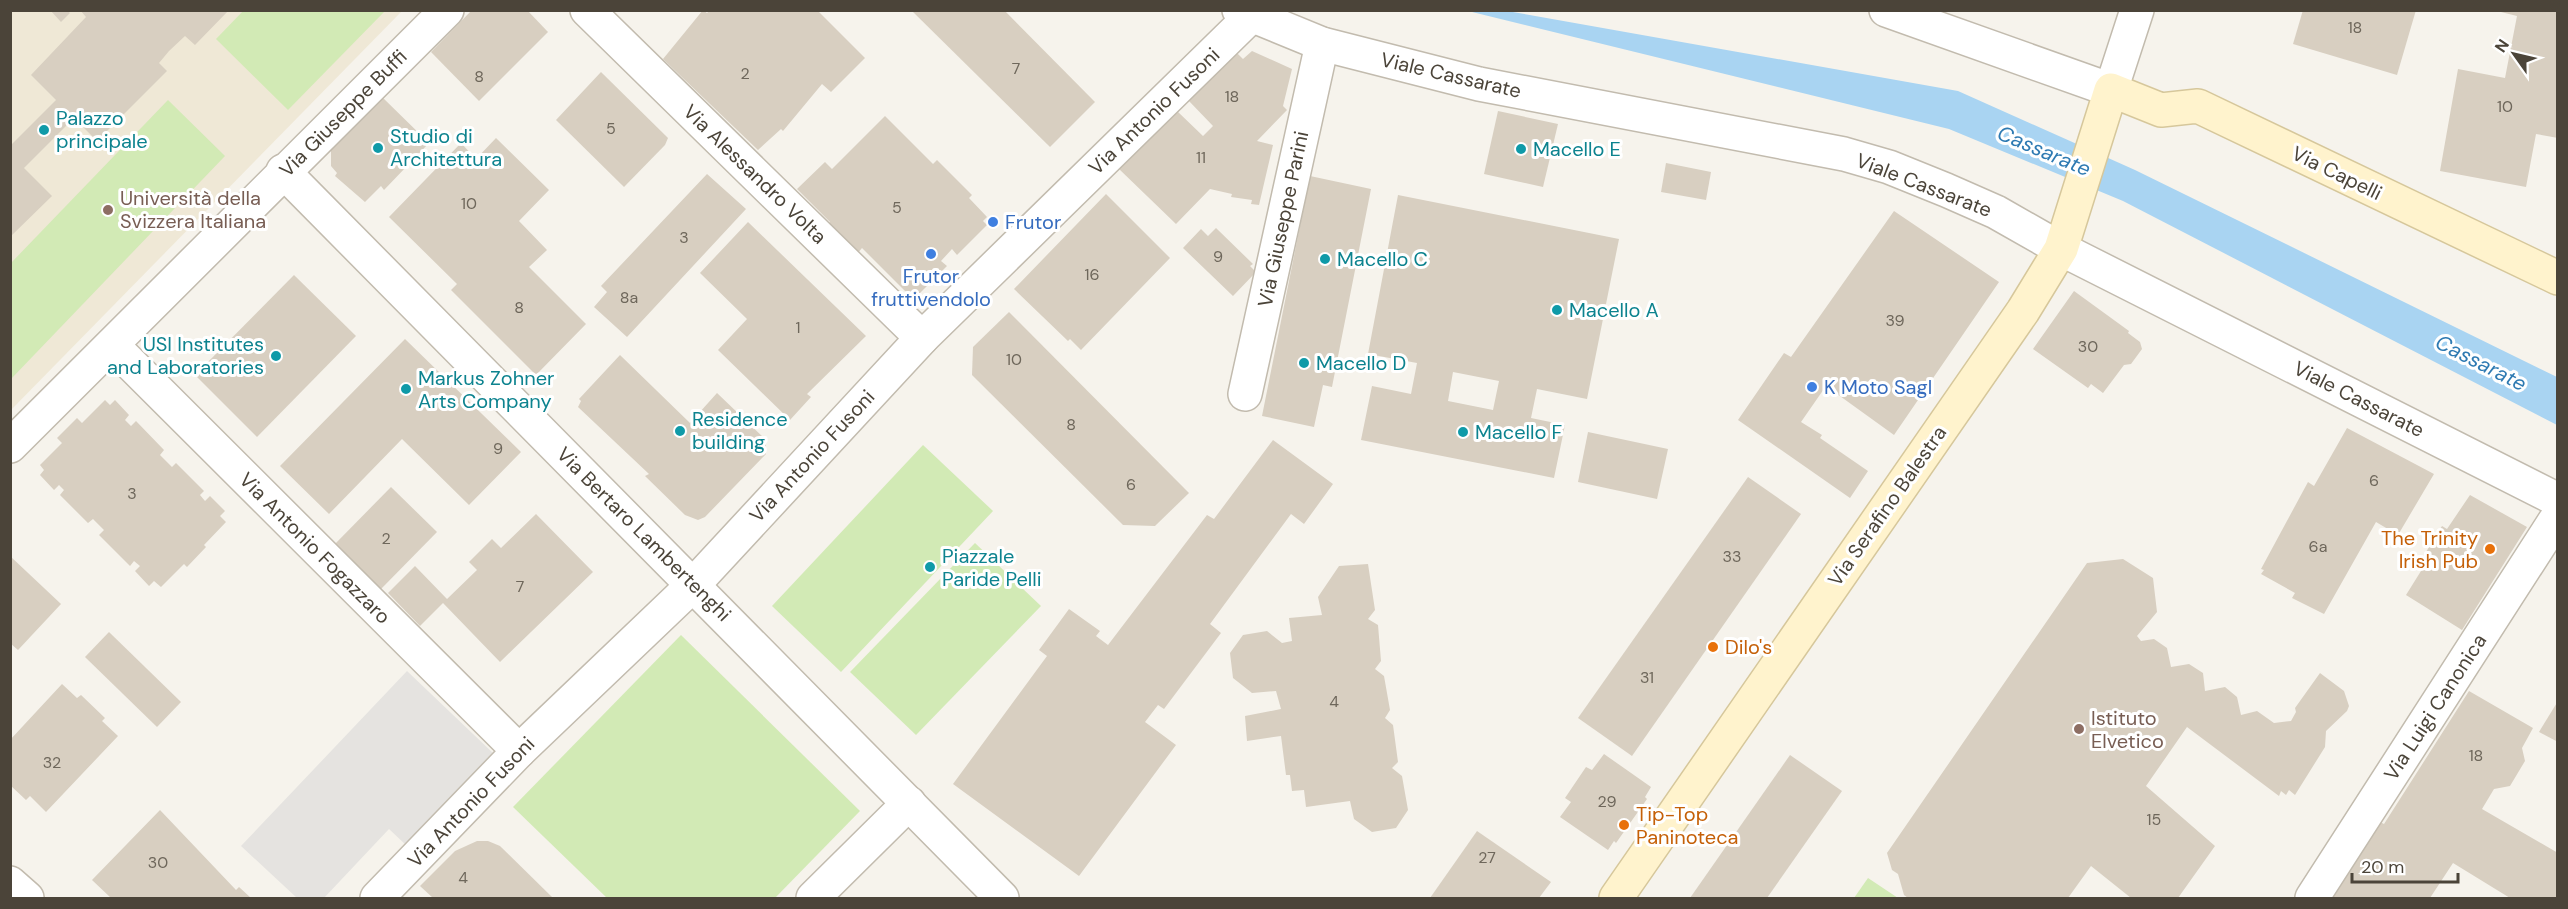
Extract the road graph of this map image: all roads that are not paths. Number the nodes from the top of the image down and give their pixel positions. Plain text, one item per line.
1 (447, 10) edge
2 (587, 10) edge
3 (1886, 10) edge
4 (2137, 10) edge
5 (1245, 13) edge
6 (1322, 44) junction
7 (2111, 90) junction
8 (284, 171) junction
9 (2061, 249) junction
10 (2558, 278) edge
11 (922, 338) junction
12 (111, 345) junction
13 (1245, 393) dead end
14 (10, 446) edge
15 (2558, 500) edge
16 (2558, 516) edge
17 (694, 584) junction
18 (519, 751) junction
19 (909, 803) junction
20 (10, 883) edge
21 (27, 898) edge
22 (377, 898) edge
23 (813, 898) edge
24 (1002, 898) edge
25 (1616, 898) edge
26 (2312, 898) edge

1 - 8 street, Via Giuseppe Buffi
2 - 11 street, Via Alessandro Volta
3 - 7 street
4 - 7 street
5 - 6 street, Viale Cassarate
5 - 11 street, Via Antonio Fusoni
6 - 9 street, Viale Cassarate
6 - 13 street, Via Giuseppe Parini
7 - 9 main road, Via Serafino Balestra
7 - 10 main road, Via Capelli
8 - 12 street, Via Giuseppe Buffi
8 - 17 street, Via Bertaro Lambertenghi
9 - 15 street, Viale Cassarate
9 - 25 main road, Via Serafino Balestra
11 - 17 street, Via Antonio Fusoni
12 - 14 street, Via Giuseppe Buffi
12 - 18 street, Via Antonio Fogazzaro
16 - 26 street, Via Luigi Canonica
17 - 18 street, Via Antonio Fusoni
17 - 19 street, Via Bertaro Lambertenghi
18 - 22 street, Via Antonio Fusoni
19 - 23 street
19 - 24 street, Via Bertaro Lambertenghi
20 - 21 street

